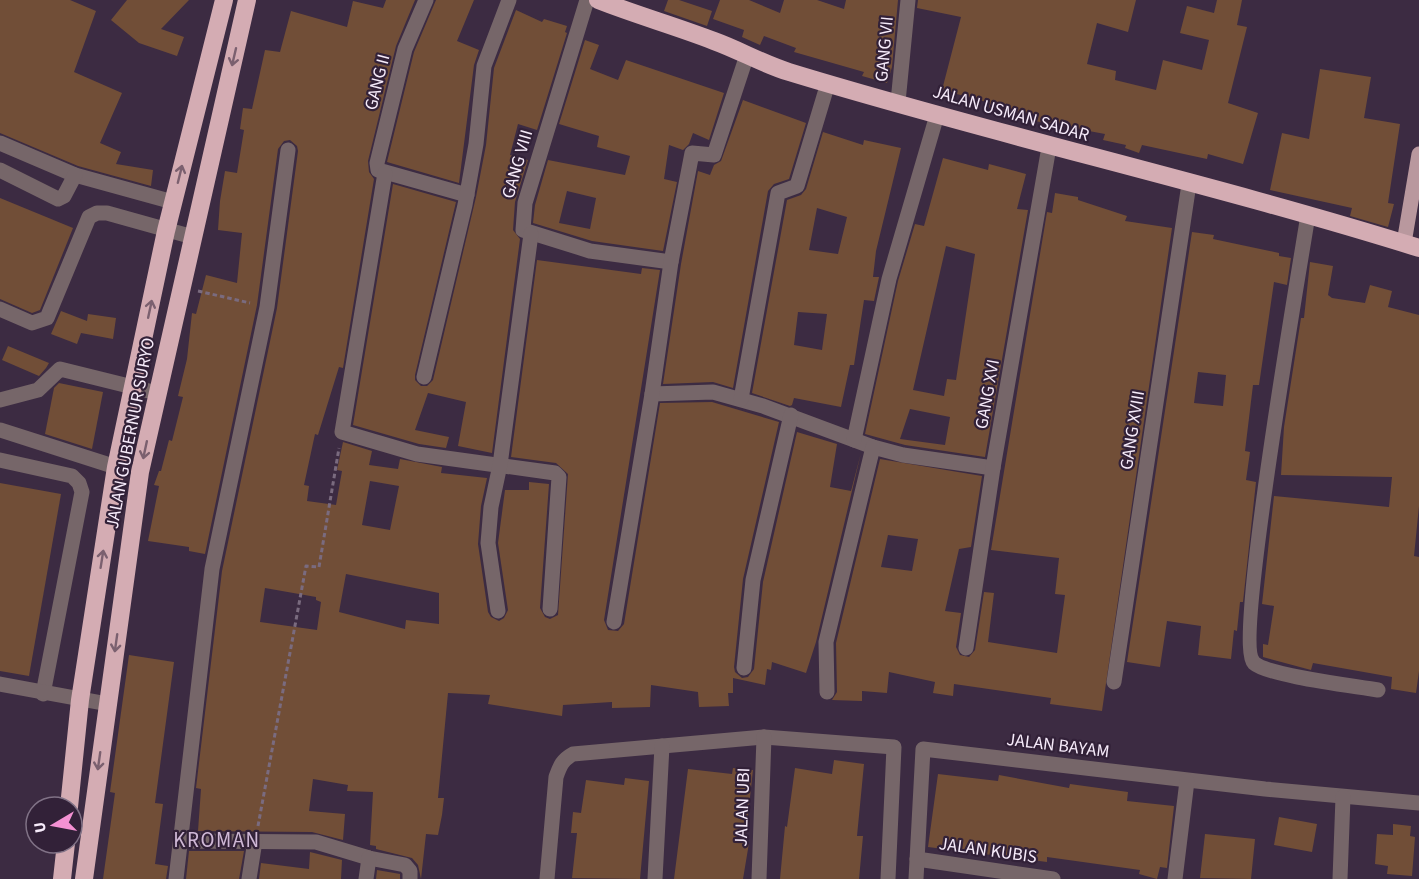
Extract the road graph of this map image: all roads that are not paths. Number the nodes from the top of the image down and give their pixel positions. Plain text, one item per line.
1 (224, 0) edge
2 (247, 0) edge
3 (426, 0) edge
4 (508, 0) edge
5 (587, 0) edge
6 (598, 0) edge
7 (908, 0) edge
8 (747, 55) junction
9 (828, 83) junction
10 (898, 102) junction
11 (937, 115) junction
12 (0, 143) edge
13 (1049, 147) junction
14 (288, 150) dead end
15 (1419, 154) edge
16 (0, 170) edge
17 (385, 173) junction
18 (75, 175) junction
19 (1189, 184) junction
20 (467, 195) junction
21 (173, 202) junction
22 (1308, 215) junction
23 (166, 231) junction
24 (531, 234) junction
25 (193, 237) junction
26 (1411, 246) edge
27 (670, 262) junction
28 (0, 309) edge
29 (424, 377) dead end
30 (134, 386) junction
31 (157, 393) junction
32 (652, 394) junction
33 (741, 399) junction
34 (0, 400) edge
35 (791, 415) junction
36 (0, 430) edge
37 (854, 440) junction
38 (873, 447) junction
39 (0, 460) edge
40 (500, 465) junction
41 (116, 467) junction
42 (993, 468) junction
43 (550, 609) dead end
44 (498, 611) dead end
45 (614, 622) dead end
46 (966, 648) dead end
47 (744, 668) dead end
48 (1114, 682) dead end
49 (0, 684) edge
50 (1378, 690) dead end
51 (827, 692) dead end
52 (43, 694) junction
53 (80, 700) junction
54 (108, 704) junction
55 (764, 737) junction
56 (662, 746) junction
57 (1187, 781) junction
58 (70, 795) edge
59 (1343, 797) junction
60 (1419, 804) edge
61 (181, 841) junction
62 (255, 841) junction
63 (65, 855) edge
64 (369, 858) junction
65 (917, 859) junction
66 (62, 879) edge
67 (84, 879) edge
68 (176, 879) edge
69 (249, 879) edge
70 (366, 879) edge
71 (410, 879) edge
72 (547, 879) edge
73 (655, 879) edge
74 (759, 879) edge
75 (888, 879) edge
76 (916, 879) edge
77 (1053, 879) edge
78 (1175, 879) edge
79 (1340, 879) edge

21 -> 1 highway, JALAN GUBERNUR SURYO
2 -> 25 highway, JALAN GUBERNUR SURYO
3 - 17 street, GANG II
4 - 20 street
5 - 24 street, GANG VIII
6 - 8 highway, JALAN USMAN SADAR
7 - 10 street, GANG VII
8 - 9 highway, JALAN USMAN SADAR
8 - 27 street
9 - 10 highway, JALAN USMAN SADAR
9 - 33 street
10 - 11 highway, JALAN USMAN SADAR
11 - 13 highway, JALAN USMAN SADAR
11 - 37 street
12 - 18 street
13 - 19 highway, JALAN USMAN SADAR
13 - 42 street, GANG XVI
14 - 61 street
15 - 26 main road
16 - 18 street
17 - 20 street
17 - 40 street
18 - 21 street
19 - 22 highway, JALAN USMAN SADAR
19 - 48 street, GANG XVIII
20 - 29 street
21 - 23 highway, JALAN GUBERNUR SURYO
22 - 26 highway, JALAN USMAN SADAR
22 - 50 street
23 - 25 street
23 - 28 street
30 -> 23 highway, JALAN GUBERNUR SURYO
24 - 27 street
24 - 40 street
25 - 31 highway, JALAN GUBERNUR SURYO
27 - 32 street
30 - 31 street
30 - 34 street
30 - 41 highway, JALAN GUBERNUR SURYO
31 -> 54 highway, JALAN GUBERNUR SURYO
32 - 33 street
32 - 45 street
33 - 35 street
35 - 37 street
35 - 47 street
36 - 41 street
37 - 38 street
38 - 42 street
38 - 51 street
39 - 52 street
40 - 43 street
40 - 44 street
53 -> 41 highway, JALAN GUBERNUR SURYO
42 - 46 street, GANG XVI
49 - 52 street
52 - 53 street
53 - 54 street
53 - 58 highway, JALAN GUBERNUR SURYO
54 -> 67 highway, JALAN GUBERNUR SURYO
55 - 56 street
55 - 74 street, JALAN UBI
55 - 75 street
56 - 72 street
56 - 73 street
57 - 59 street, JALAN BAYAM
57 - 65 street, JALAN BAYAM
57 - 78 street
59 - 60 street, JALAN BAYAM
59 - 79 street
61 - 62 street
61 - 68 street
62 - 64 street
62 - 69 street
63 - 66 highway
64 - 70 street
64 - 71 street
65 - 76 street
65 - 77 street, JALAN KUBIS

